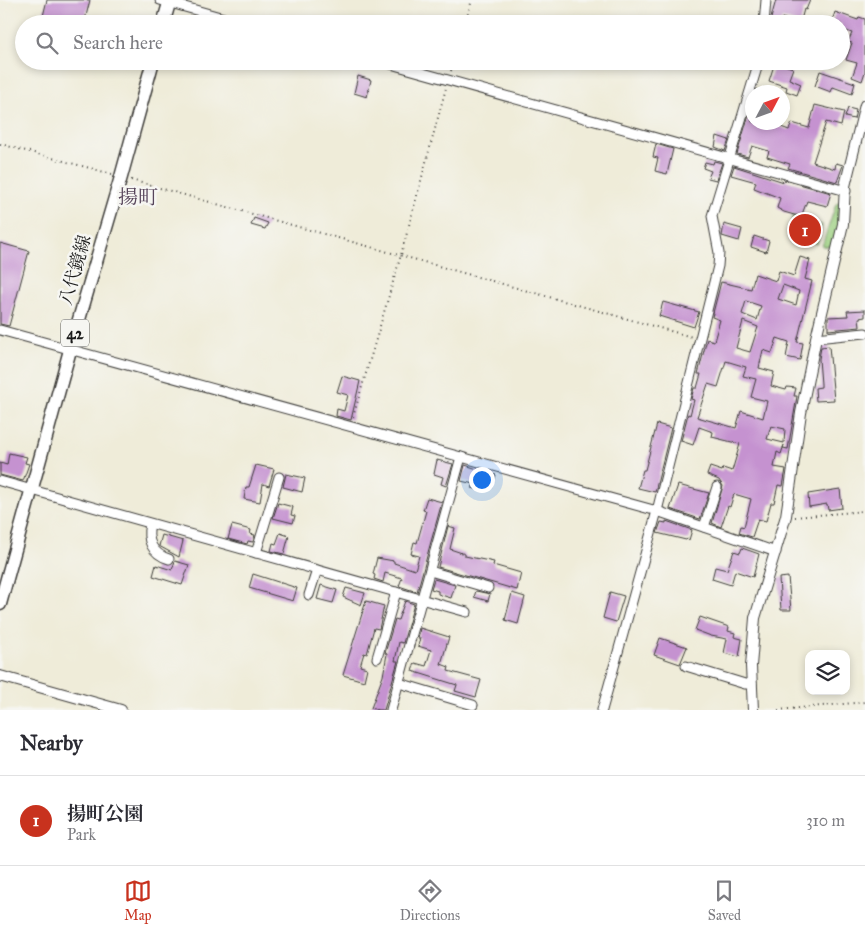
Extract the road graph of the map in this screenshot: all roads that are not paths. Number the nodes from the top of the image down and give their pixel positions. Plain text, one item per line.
1 (766, 0) edge
2 (166, 1) edge
3 (164, 15) edge
4 (215, 15) edge
5 (765, 15) edge
6 (151, 70) edge
7 (412, 70) edge
8 (757, 70) edge
9 (865, 105) edge
10 (730, 158) junction
11 (846, 191) junction
12 (0, 330) edge
13 (865, 334) edge
14 (816, 338) junction
15 (70, 350) junction
16 (461, 457) junction
17 (279, 477) dead end
18 (0, 481) edge
19 (718, 487) dead end
20 (32, 490) junction
21 (657, 511) junction
22 (150, 524) junction
23 (704, 528) junction
24 (776, 552) junction
25 (256, 553) junction
26 (169, 559) dead end
27 (317, 570) junction
28 (430, 571) junction
29 (488, 588) dead end
30 (396, 592) junction
31 (309, 595) dead end
32 (422, 599) junction
33 (0, 604) edge
34 (467, 612) dead end
35 (377, 658) dead end
36 (686, 666) dead end
37 (0, 676) edge
38 (399, 683) junction
39 (752, 684) junction
40 (474, 705) dead end
41 (121, 710) edge
42 (391, 710) edge
43 (602, 710) edge
44 (753, 710) edge

1 - 5 street
2 - 3 main road
2 - 4 street
6 - 15 main road, 八代鏡線 / 42
7 - 10 street
8 - 10 street
9 - 11 street
10 - 11 street
10 - 21 street
11 - 14 street
12 - 15 street
13 - 14 street
14 - 24 street
15 - 16 street
15 - 20 main road, 八代鏡線 / 42
16 - 21 street
16 - 28 street
17 - 25 street
18 - 20 street
19 - 23 street
20 - 22 street
20 - 33 main road, 八代鏡線 / 42
21 - 23 street
21 - 43 street
22 - 25 street
22 - 26 street
23 - 24 street
24 - 39 street
25 - 27 street
27 - 30 street
27 - 31 street
28 - 29 street
28 - 32 street
30 - 32 street
30 - 35 street
32 - 34 street
32 - 38 street
36 - 39 street
37 - 41 street
38 - 40 street
38 - 42 street
39 - 44 street

